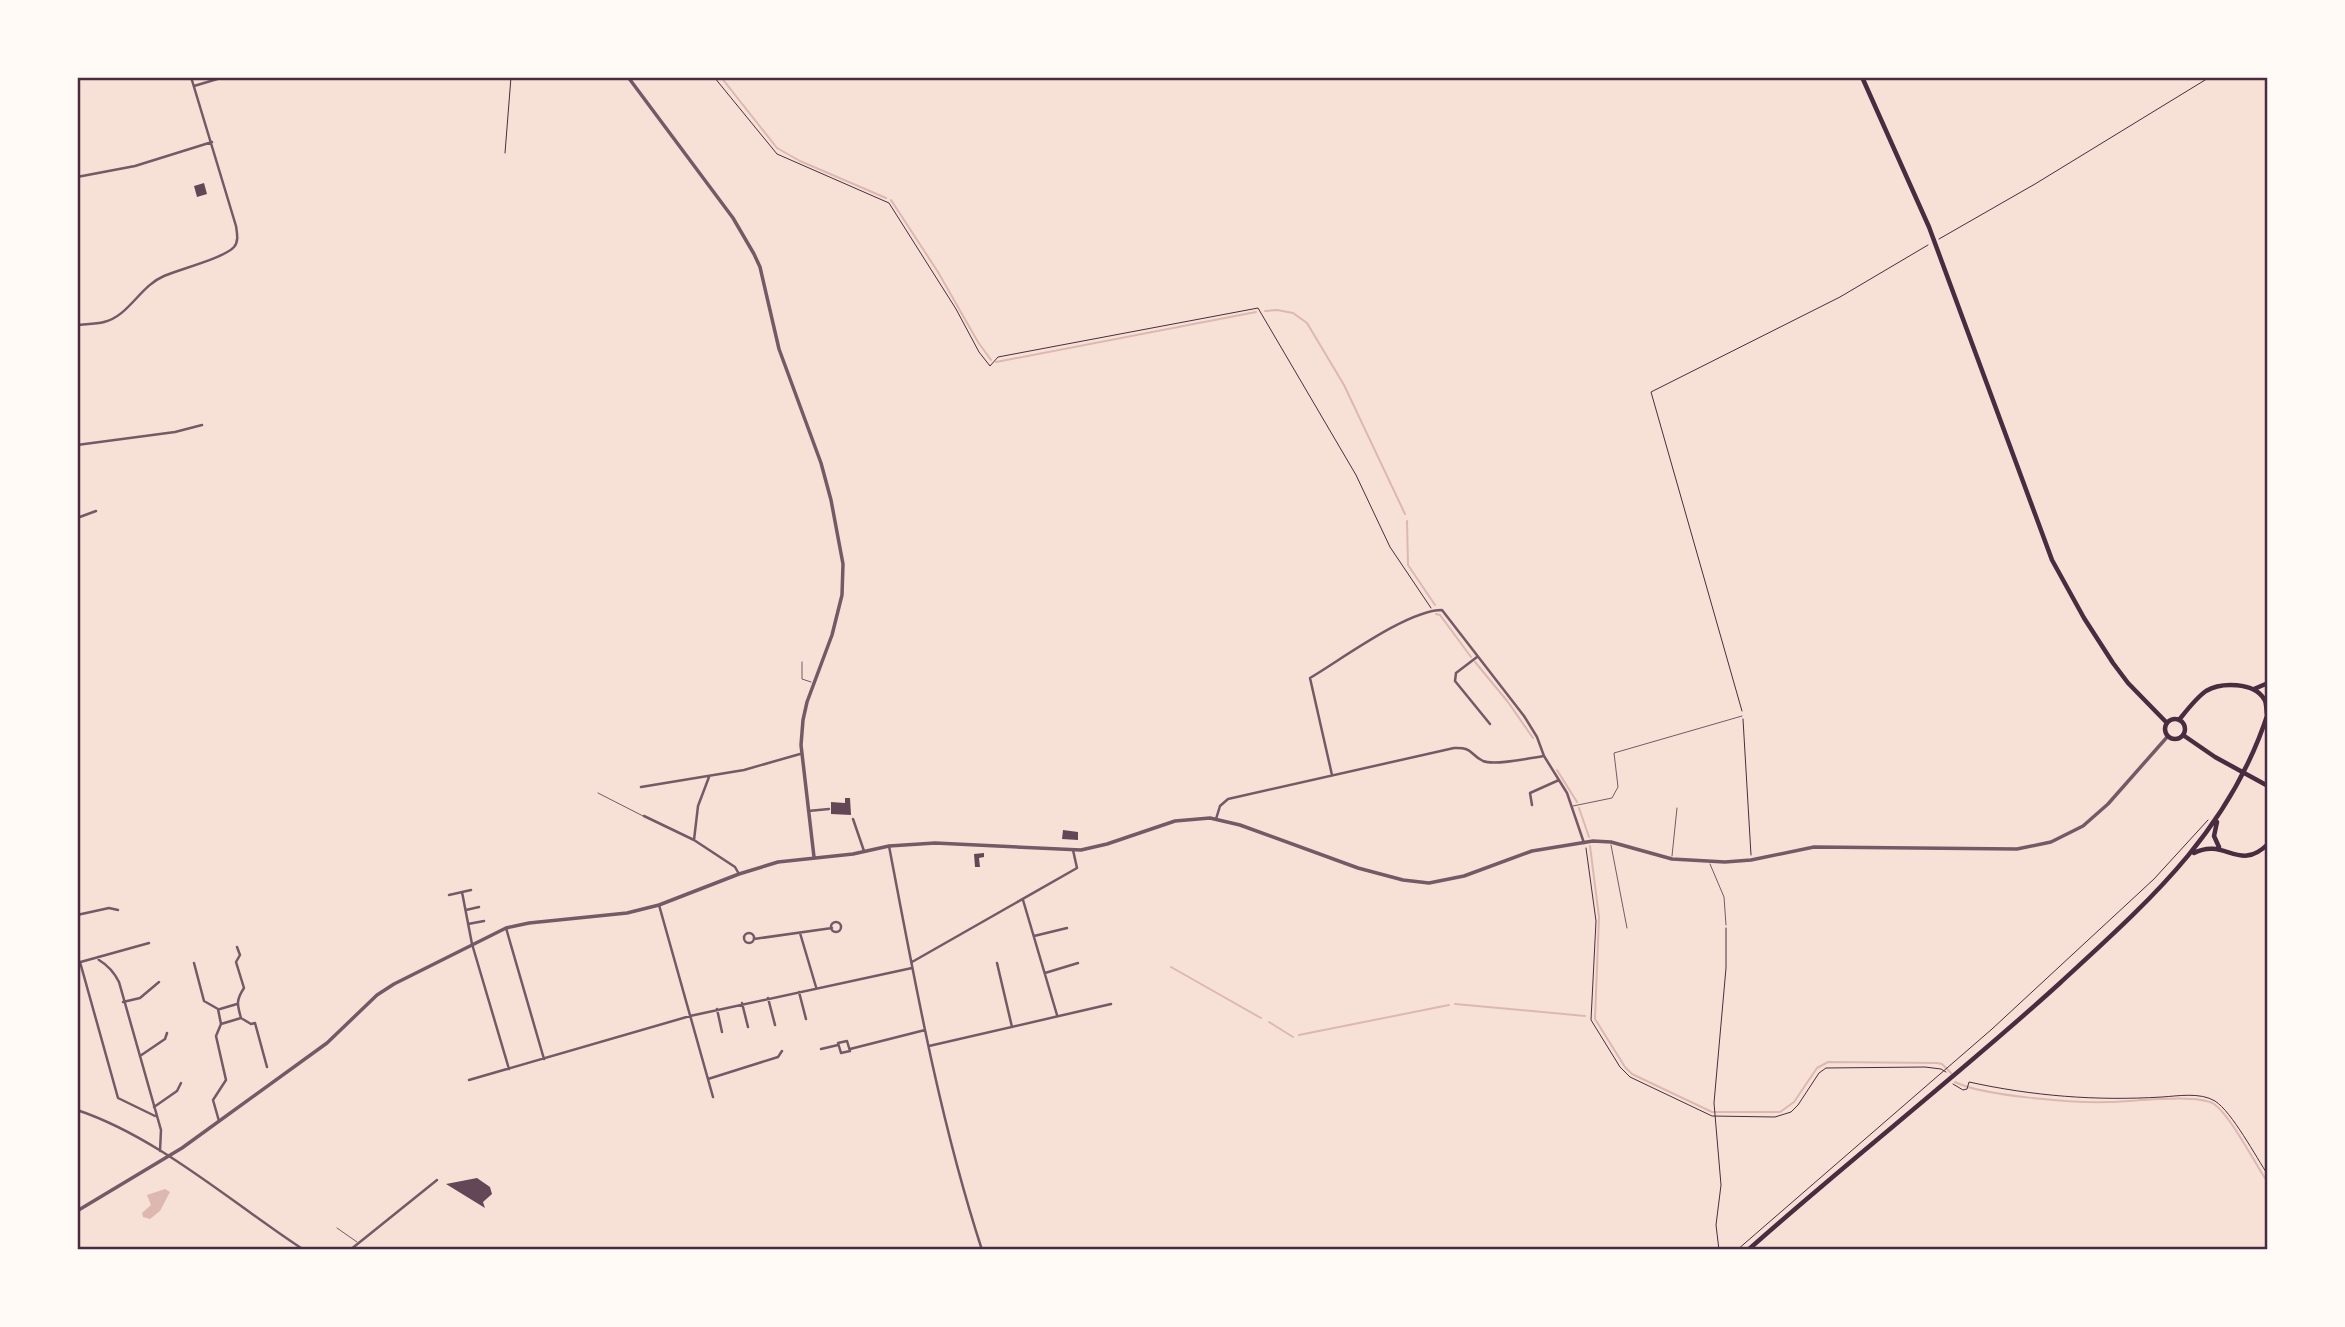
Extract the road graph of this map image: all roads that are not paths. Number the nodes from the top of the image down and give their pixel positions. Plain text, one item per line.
1 (191, 77) edge
2 (224, 77) edge
3 (628, 77) edge
4 (1862, 77) edge
5 (194, 86) junction
6 (212, 142) junction
7 (77, 177) edge
8 (77, 325) edge
9 (202, 425) dead end
10 (77, 444) edge
11 (96, 511) dead end
12 (77, 517) edge
13 (1477, 657) junction
14 (802, 662) dead end
15 (813, 682) junction
16 (2268, 683) edge
17 (2253, 689) junction
18 (1742, 716) road end
19 (2267, 717) edge
20 (2179, 720) junction
21 (2167, 723) junction
22 (1490, 724) dead end
23 (2183, 735) junction
24 (2168, 736) junction
25 (800, 754) junction
26 (1544, 756) junction
27 (1332, 775) junction
28 (709, 777) junction
29 (1559, 780) junction
30 (2268, 786) edge
31 (641, 788) dead end
32 (598, 793) dead end
33 (1532, 805) dead end
34 (1573, 806) junction
35 (1677, 808) dead end
36 (829, 809) dead end
37 (808, 811) junction
38 (644, 816) joint
39 (2219, 816) junction
40 (1216, 818) junction
41 (853, 819) dead end
42 (694, 840) junction
43 (1611, 842) junction
44 (1584, 843) junction
45 (2268, 844) edge
46 (889, 846) junction
47 (2219, 847) junction
48 (1073, 850) junction
49 (864, 851) junction
50 (2191, 855) junction
51 (814, 857) junction
52 (1672, 859) junction
53 (1710, 862) junction
54 (739, 874) junction
55 (471, 890) dead end
56 (462, 892) junction
57 (449, 895) dead end
58 (1023, 900) junction
59 (659, 905) junction
60 (480, 907) dead end
61 (118, 910) dead end
62 (466, 910) junction
63 (77, 915) edge
64 (484, 920) dead end
65 (468, 924) junction
66 (1726, 925) road end
67 (506, 928) junction
68 (832, 928) dead end
69 (1067, 928) dead end
70 (1626, 928) dead end
71 (800, 933) junction
72 (1034, 936) junction
73 (754, 939) dead end
74 (149, 943) dead end
75 (472, 944) junction
76 (237, 947) dead end
77 (98, 957) junction
78 (78, 962) edge
79 (912, 962) junction
80 (997, 963) dead end
81 (1078, 963) dead end
82 (194, 964) dead end
83 (912, 968) junction
84 (1045, 973) junction
85 (159, 982) dead end
86 (816, 987) junction
87 (799, 991) junction
88 (768, 998) junction
89 (123, 1002) junction
90 (742, 1003) junction
91 (237, 1004) junction
92 (1111, 1004) dead end
93 (218, 1009) junction
94 (717, 1009) junction
95 (1058, 1015) junction
96 (690, 1016) junction
97 (241, 1018) junction
98 (806, 1020) dead end
99 (222, 1024) junction
100 (775, 1025) dead end
101 (748, 1027) dead end
102 (1012, 1027) junction
103 (925, 1030) junction
104 (722, 1032) dead end
105 (167, 1033) dead end
106 (838, 1045) junction
107 (929, 1046) junction
108 (821, 1049) dead end
109 (850, 1049) junction
110 (782, 1051) dead end
111 (140, 1056) junction
112 (544, 1059) junction
113 (267, 1067) dead end
114 (509, 1069) junction
115 (708, 1079) junction
116 (469, 1080) dead end
117 (181, 1083) dead end
118 (713, 1097) dead end
119 (154, 1107) junction
120 (77, 1110) edge
121 (156, 1115) junction
122 (219, 1121) junction
123 (160, 1151) junction
124 (169, 1156) junction
125 (437, 1180) dead end
126 (77, 1210) edge
127 (337, 1228) dead end
128 (358, 1244) junction
129 (304, 1250) edge
130 (350, 1250) edge
131 (982, 1250) edge
132 (1748, 1250) edge

1 - 5 street
2 - 5 street
3 - 15 street
4 - 21 main road
5 - 6 street
6 - 7 street
6 - 8 street
9 - 10 street
11 - 12 street
13 - 22 street
13 - 26 street
13 - 27 street
14 - 15 lane
15 - 25 street
16 - 17 main road
17 - 19 main road
17 - 20 main road
18 - 34 lane
19 - 39 main road
20 - 21 main road
20 - 23 main road
21 - 24 main road
23 - 24 main road
23 - 30 main road
24 - 53 street
25 - 28 street
25 - 37 street
26 - 27 street
26 - 29 street
27 - 40 street
28 - 31 street
28 - 42 street
29 - 33 street
29 - 34 street
32 - 38 lane
34 - 44 street
35 - 52 lane
36 - 37 street
37 - 51 street
38 - 42 street
39 - 47 main road
39 - 50 main road
40 - 44 street
40 - 48 street
41 - 49 street
42 - 54 street
43 - 44 street
43 - 52 street
43 - 70 lane
45 - 47 main road
46 - 48 street
46 - 49 street
46 - 79 street
47 - 50 main road
48 - 58 street
49 - 51 street
50 - 132 main road
51 - 54 street
52 - 53 street
53 - 66 lane
54 - 59 street
55 - 56 street
56 - 57 street
56 - 62 street
58 - 72 street
58 - 79 street
59 - 67 street
59 - 96 street
60 - 62 street
61 - 63 street
62 - 65 street
64 - 65 street
65 - 75 street
67 - 75 street
67 - 112 street
68 - 71 street
69 - 72 street
71 - 73 street
71 - 86 street
72 - 84 street
74 - 77 street
75 - 114 street
75 - 122 street
76 - 91 street
77 - 78 street
77 - 89 street
78 - 121 street
79 - 83 street
80 - 102 street
81 - 84 street
82 - 93 street
83 - 86 street
83 - 103 street
84 - 95 street
85 - 89 street
86 - 87 street
87 - 88 street
87 - 98 street
88 - 90 street
88 - 100 street
89 - 111 street
90 - 94 street
90 - 101 street
91 - 93 street
91 - 97 street
92 - 95 street
93 - 99 street
94 - 96 street
94 - 104 street
95 - 102 street
96 - 112 street
96 - 115 street
97 - 99 street
97 - 113 street
99 - 122 street
102 - 107 street
103 - 107 street
103 - 109 street
105 - 111 street
106 - 108 street
106 - 109 street
106 - 109 street
107 - 131 street
110 - 115 street
111 - 119 street
112 - 114 street
114 - 116 street
115 - 118 street
117 - 119 street
119 - 121 street
120 - 123 street
121 - 123 street
122 - 124 street
123 - 124 street
124 - 126 street
124 - 129 street
125 - 128 street
127 - 128 lane
128 - 130 street

